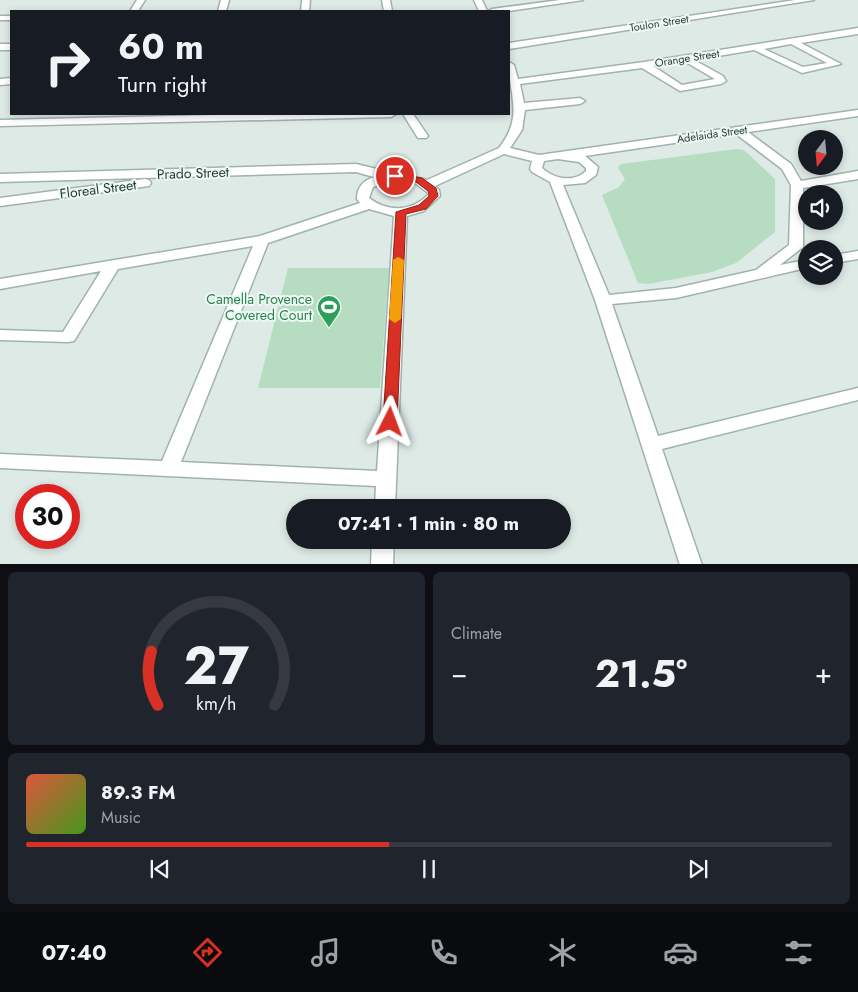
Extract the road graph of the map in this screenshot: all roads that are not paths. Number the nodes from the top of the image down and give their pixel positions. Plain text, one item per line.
1 (579, 0) edge
2 (810, 0) edge
3 (500, 10) edge
4 (856, 32) edge
5 (793, 42) junction
6 (510, 46) edge
7 (756, 48) junction
8 (686, 58) junction
9 (644, 65) junction
10 (510, 68) edge
11 (515, 82) junction
12 (580, 101) dead end
13 (521, 108) junction
14 (858, 113) edge
15 (301, 115) edge
16 (409, 115) edge
17 (192, 116) edge
18 (71, 118) edge
19 (0, 123) edge
20 (738, 130) junction
21 (422, 136) dead end
22 (503, 150) junction
23 (566, 155) junction
24 (539, 159) junction
25 (226, 172) junction
26 (858, 175) edge
27 (0, 178) edge
28 (383, 178) junction
29 (555, 180) junction
30 (428, 184) junction
31 (797, 184) junction
32 (0, 202) edge
33 (368, 205) junction
34 (401, 212) junction
35 (262, 240) junction
36 (858, 255) edge
37 (843, 258) edge
38 (798, 265) edge
39 (112, 266) junction
40 (760, 272) junction
41 (0, 284) edge
42 (604, 300) junction
43 (0, 335) edge
44 (858, 394) edge
45 (653, 444) junction
46 (0, 461) edge
47 (169, 468) junction
48 (387, 479) junction
49 (386, 499) edge
50 (383, 549) edge
51 (382, 564) edge
52 (691, 564) edge

1 - 3 street
2 - 6 street, Toulon Street
4 - 5 street, Orange Street
5 - 7 street, Orange Street
5 - 7 street
7 - 8 street, Orange Street
8 - 9 street, Orange Street
8 - 9 street
9 - 11 street, Orange Street
10 - 11 street
11 - 13 street
12 - 13 street
13 - 22 street
14 - 20 street, Adelaida Street
15 - 17 street
16 - 21 street
17 - 18 street
18 - 19 street
20 - 23 street, Adelaida Street
20 - 31 street
22 - 24 street
22 - 30 street
23 - 24 street, Adelaida Street
23 - 29 street
24 - 29 street
25 - 27 street, Prado Street
25 - 28 street, Prado Street
25 - 32 street, Floreal Street
26 - 31 street
28 - 30 street
28 - 33 street
29 - 42 street
30 - 34 street
31 - 40 street
33 - 34 street
33 - 35 street
34 - 48 street
35 - 39 street
35 - 47 street
36 - 37 street
38 - 40 street
39 - 41 street
39 - 43 street
40 - 42 street
42 - 45 street
44 - 45 street
45 - 52 street
46 - 47 street
47 - 48 street
48 - 49 street
50 - 51 street

